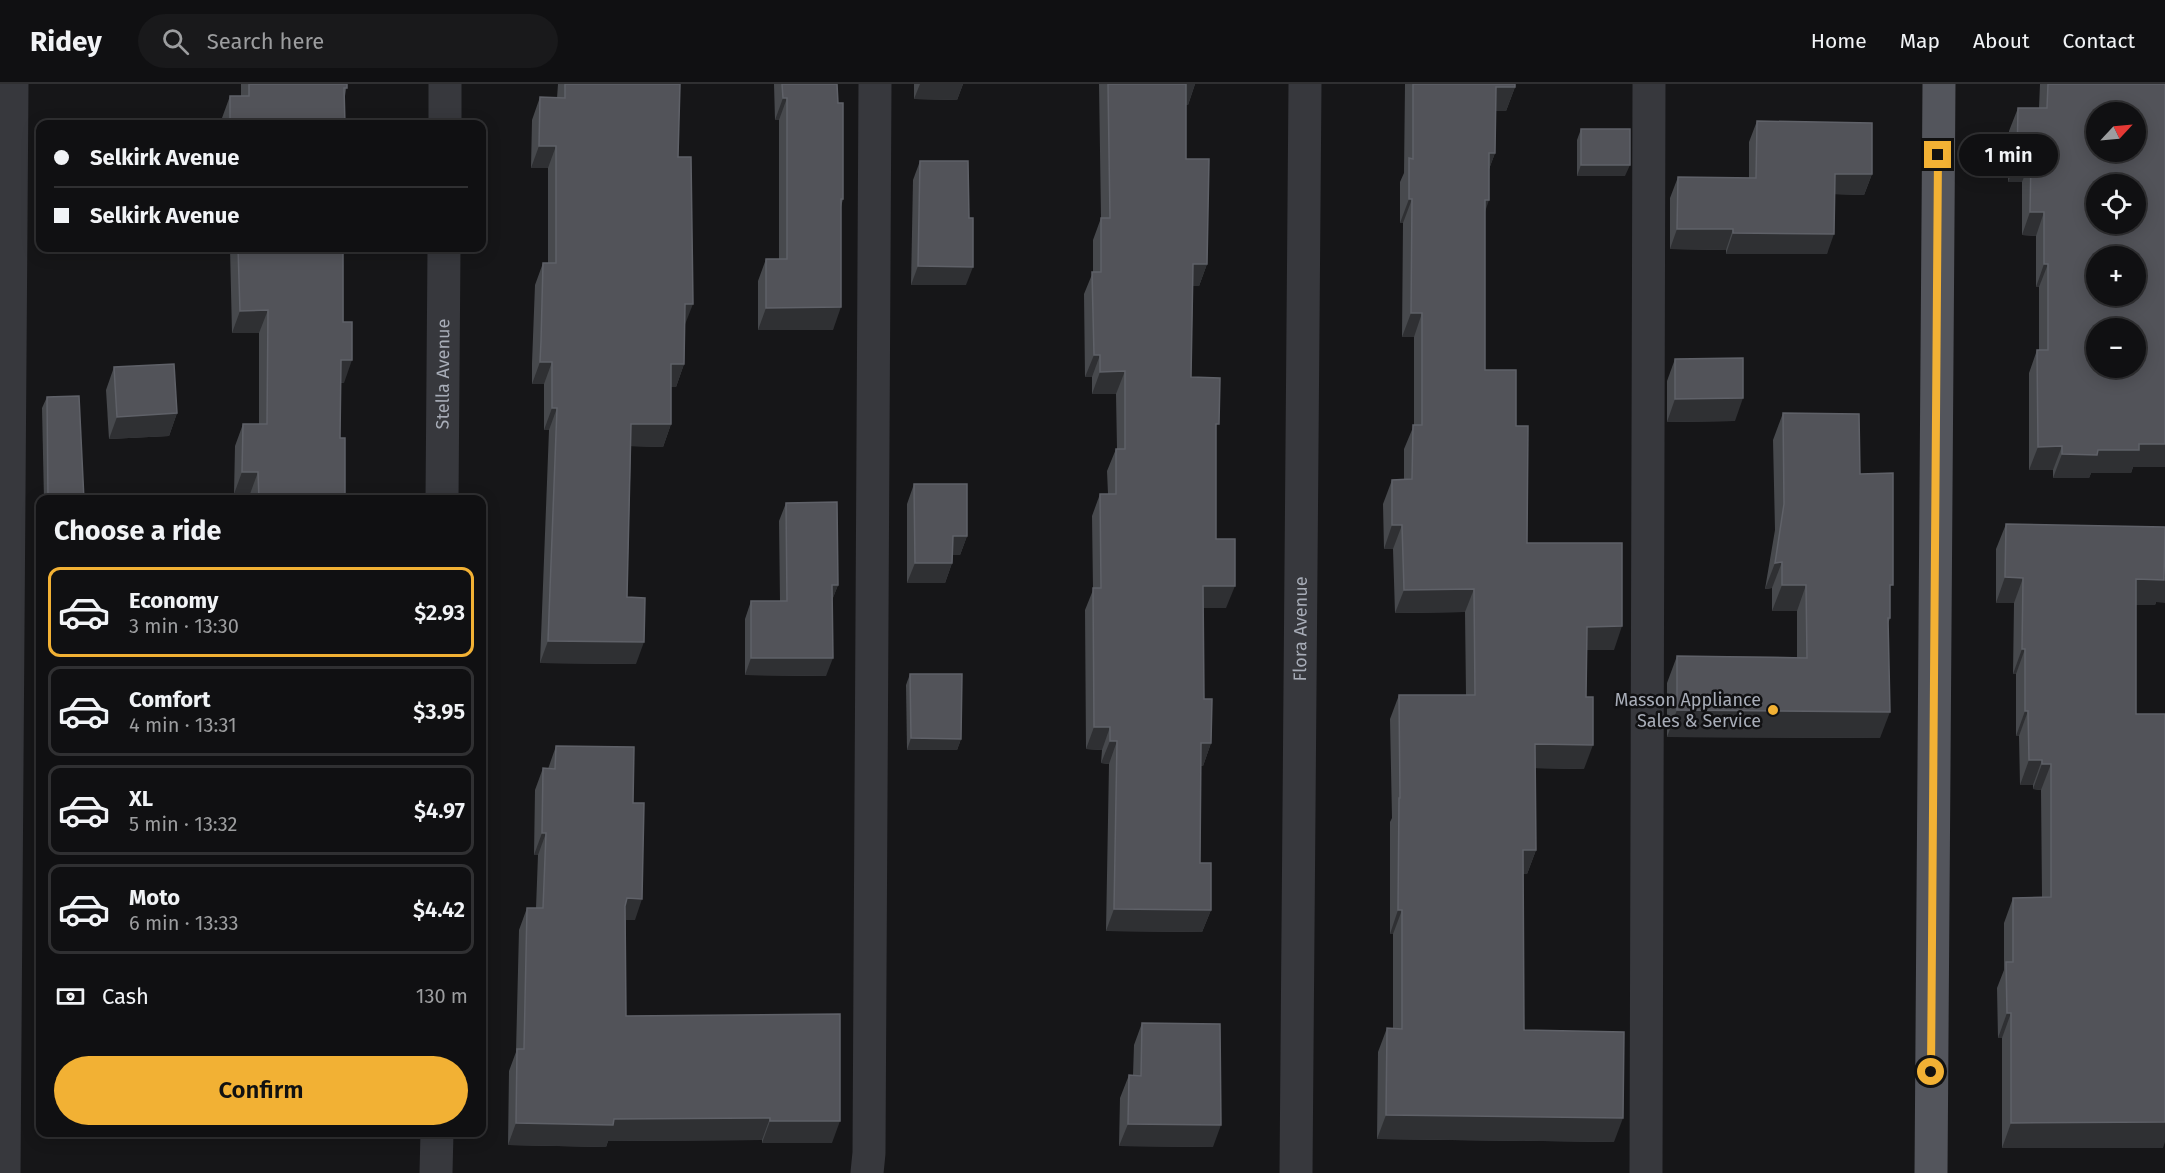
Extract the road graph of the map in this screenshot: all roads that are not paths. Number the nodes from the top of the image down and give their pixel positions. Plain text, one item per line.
1 (12, 84) edge
2 (446, 84) edge
3 (875, 84) edge
4 (1305, 84) edge
5 (1649, 84) edge
6 (1939, 84) edge
7 (445, 120) edge
8 (444, 252) edge
9 (442, 495) edge
10 (437, 1137) edge
11 (4, 1173) edge
12 (436, 1173) edge
13 (867, 1173) edge
14 (1296, 1173) edge
15 (1646, 1173) edge
16 (1931, 1173) edge

1 - 11 street
2 - 7 street
3 - 13 street
4 - 14 street, Flora Avenue
5 - 15 street
6 - 16 main road
8 - 9 street, Stella Avenue
10 - 12 street

